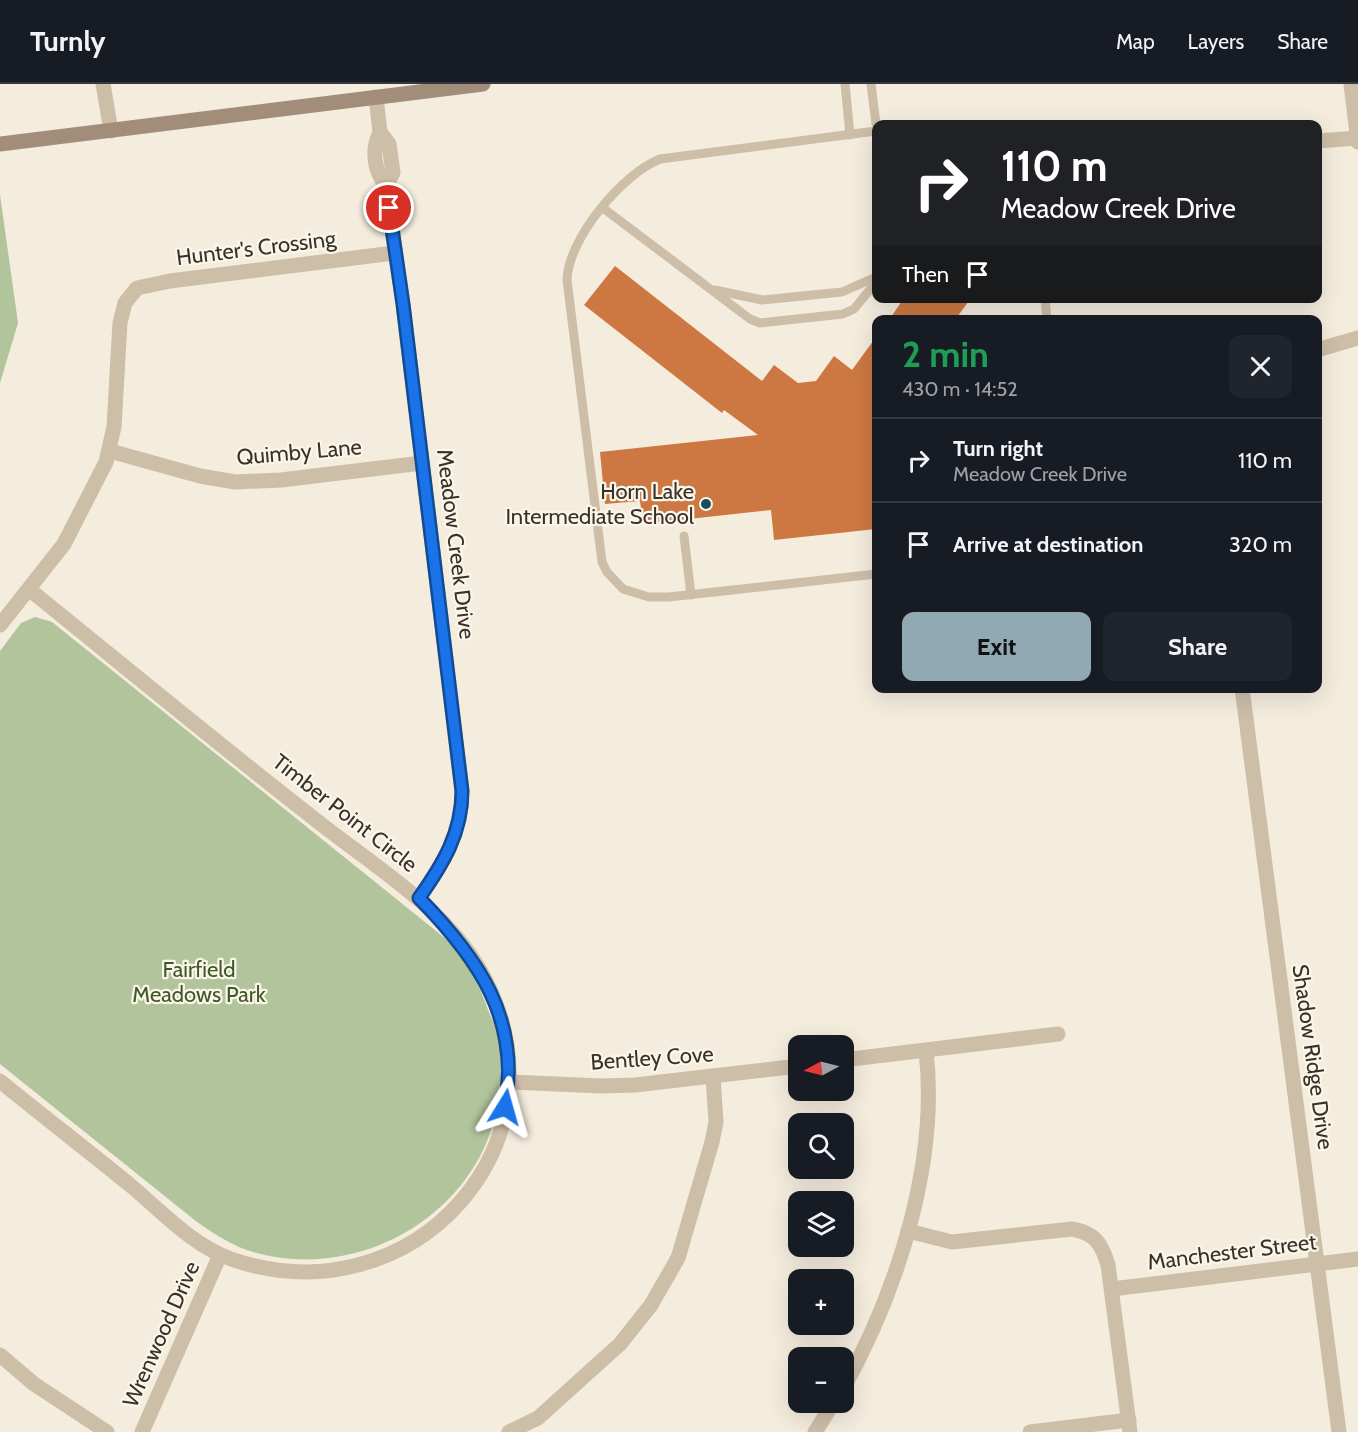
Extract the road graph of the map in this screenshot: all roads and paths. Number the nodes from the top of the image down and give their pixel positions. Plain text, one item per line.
1 (103, 84) edge
2 (483, 84) edge
3 (845, 84) edge
4 (871, 84) edge
5 (1351, 84) edge
6 (376, 97) junction
7 (876, 120) edge
8 (111, 130) junction
9 (872, 132) edge
10 (850, 135) junction
11 (1358, 140) edge
12 (1322, 141) edge
13 (0, 144) edge
14 (603, 208) junction
15 (394, 254) junction
16 (872, 281) edge
17 (872, 284) edge
18 (710, 288) junction
19 (1358, 338) edge
20 (1322, 349) edge
21 (110, 451) junction
22 (422, 463) junction
23 (684, 536) dead end
24 (872, 574) edge
25 (30, 590) junction
26 (691, 595) junction
27 (0, 625) edge
28 (1243, 693) edge
29 (419, 898) junction
30 (1058, 1034) dead end
31 (926, 1052) junction
32 (854, 1059) edge
33 (788, 1067) edge
34 (713, 1077) junction
35 (0, 1081) edge
36 (510, 1082) junction
37 (908, 1231) junction
38 (220, 1255) junction
39 (1358, 1259) edge
40 (1318, 1264) junction
41 (1112, 1289) junction
42 (0, 1355) edge
43 (854, 1366) edge
44 (827, 1413) edge
45 (1129, 1426) edge
46 (106, 1432) edge
47 (142, 1432) edge
48 (509, 1432) edge
49 (815, 1432) edge
50 (1030, 1432) edge
51 (1339, 1432) edge

1 - 8 street
2 - 6 main road
3 - 10 lane
4 - 7 lane
5 - 11 street
6 - 8 main road
6 - 15 street, Meadow Creek Drive
8 - 13 main road
9 - 10 lane
10 - 14 lane
11 - 12 street
14 - 18 lane
14 - 26 lane
15 - 21 street, Hunter's Crossing
15 - 22 street, Meadow Creek Drive
16 - 18 lane
17 - 18 lane
19 - 20 street
21 - 22 street, Quimby Lane
21 - 25 street
22 - 29 street, Meadow Creek Drive
23 - 26 lane
24 - 26 lane
25 - 27 street
25 - 29 street, Timber Point Circle
28 - 40 street, Shadow Ridge Drive
29 - 36 street, Timber Point Circle
30 - 31 street
31 - 32 street
31 - 37 street
33 - 34 street, Bentley Cove
34 - 36 street, Bentley Cove
34 - 48 street
35 - 38 street, Timber Point Circle
36 - 38 street, Timber Point Circle
37 - 41 street
37 - 43 street
38 - 47 street, Wrenwood Drive
39 - 40 street, Manchester Street
40 - 41 street, Manchester Street
40 - 51 street, Shadow Ridge Drive
41 - 45 street
42 - 46 street
44 - 49 street
45 - 50 street

